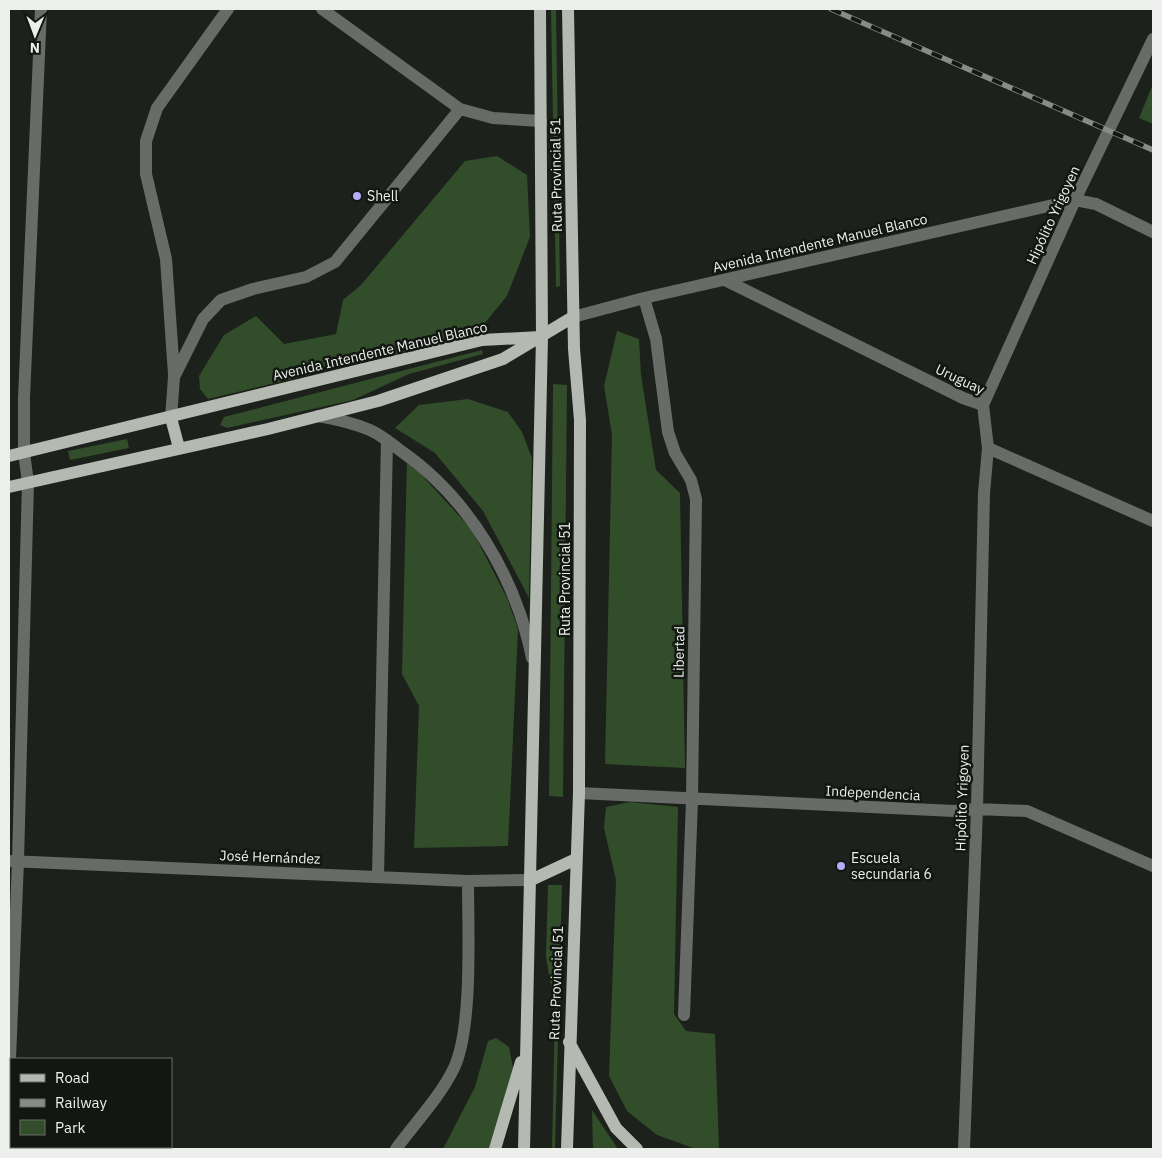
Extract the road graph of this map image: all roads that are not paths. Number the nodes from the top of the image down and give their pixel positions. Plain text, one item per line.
1 (41, 9) edge
2 (228, 9) edge
3 (322, 9) edge
4 (540, 9) edge
5 (568, 9) edge
6 (1153, 39) edge
7 (460, 109) junction
8 (541, 120) junction
9 (1075, 200) junction
10 (1153, 232) edge
11 (725, 280) junction
12 (644, 298) junction
13 (573, 317) junction
14 (542, 337) junction
15 (174, 377) junction
16 (984, 405) junction
17 (318, 416) junction
18 (171, 418) junction
19 (387, 440) junction
20 (179, 448) junction
21 (988, 448) junction
22 (24, 453) junction
23 (9, 456) edge
24 (28, 482) junction
25 (9, 487) edge
26 (1153, 521) edge
27 (535, 673) junction
28 (579, 793) junction
29 (692, 800) junction
30 (978, 809) junction
31 (576, 858) junction
32 (13, 861) edge
33 (1153, 866) edge
34 (378, 877) junction
35 (531, 880) junction
36 (468, 881) junction
37 (684, 1015) dead end
38 (569, 1041) junction
39 (526, 1045) junction
40 (9, 1084) edge
41 (396, 1149) edge
42 (495, 1149) edge
43 (524, 1149) edge
44 (567, 1149) edge
45 (636, 1149) edge
46 (964, 1149) edge

1 - 22 street
2 - 15 street
3 - 7 street
4 - 8 main road, Ruta Provincial 51
5 - 13 main road, Ruta Provincial 51
6 - 9 street, Hipólito Yrigoyen
7 - 8 street
7 - 15 street
8 - 14 main road, Ruta Provincial 51
9 - 10 street
9 - 11 street, Avenida Intendente Manuel Blanco
9 - 16 street, Hipólito Yrigoyen
11 - 12 street, Avenida Intendente Manuel Blanco
11 - 16 street, Uruguay
12 - 13 street, Avenida Intendente Manuel Blanco
12 - 29 street, Libertad
13 - 14 main road
13 - 28 main road, Ruta Provincial 51
14 - 17 main road
14 - 18 main road, Avenida Intendente Manuel Blanco
14 - 27 main road, Ruta Provincial 51
15 - 18 street
16 - 21 street, Uruguay
17 - 19 street
17 - 20 main road
18 - 20 main road
18 - 22 main road, Avenida Intendente Manuel Blanco
19 - 27 street
19 - 34 street
20 - 24 main road
21 - 26 street
21 - 30 street, Hipólito Yrigoyen
22 - 23 main road, Avenida Intendente Manuel Blanco
22 - 24 street
24 - 25 main road
24 - 32 street
27 - 35 main road, Ruta Provincial 51
28 - 29 street, Independencia
28 - 31 main road, Ruta Provincial 51
29 - 30 street, Independencia
29 - 37 street, Libertad
30 - 33 street, Independencia
30 - 46 street, Hipólito Yrigoyen
31 - 35 main road
31 - 38 main road, Ruta Provincial 51
32 - 34 street, José Hernández
32 - 40 street
34 - 36 street, José Hernández
35 - 36 street, José Hernández
35 - 39 main road, Ruta Provincial 51
36 - 41 street
38 - 44 main road, Ruta Provincial 51
38 - 45 main road
39 - 42 main road
39 - 43 main road, Ruta Provincial 51

